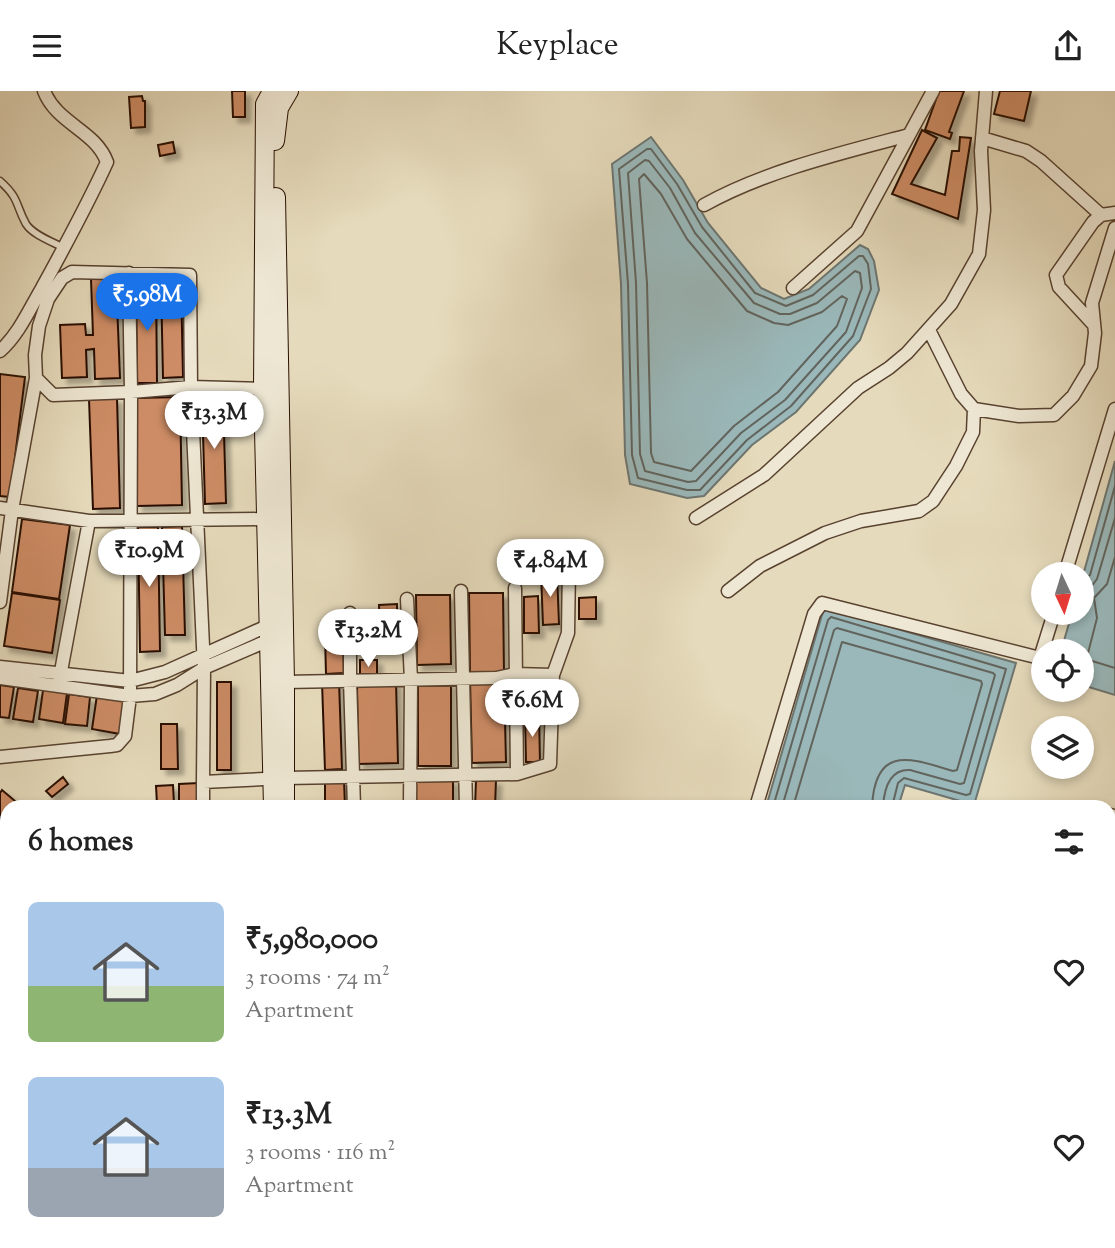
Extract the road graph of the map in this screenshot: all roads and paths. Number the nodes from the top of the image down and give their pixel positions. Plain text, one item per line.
1 (44, 91) edge
2 (933, 91) edge
3 (986, 91) edge
4 (275, 92) edge
5 (909, 135) junction
6 (982, 138) junction
7 (0, 181) edge
8 (704, 205) dead end
9 (1115, 213) edge
10 (1101, 215) junction
11 (1115, 228) edge
12 (64, 248) junction
13 (129, 273) junction
14 (793, 288) dead end
15 (1094, 325) junction
16 (929, 330) junction
17 (0, 351) edge
18 (37, 378) junction
19 (191, 387) junction
20 (263, 389) junction
21 (131, 393) junction
22 (974, 409) junction
23 (1115, 409) edge
24 (6, 509) edge
25 (130, 519) junction
26 (267, 519) junction
27 (696, 519) dead end
28 (196, 520) junction
29 (89, 521) junction
30 (1069, 562) edge
31 (569, 567) dead end
32 (515, 587) dead end
33 (461, 591) dead end
34 (728, 591) dead end
35 (407, 599) dead end
36 (0, 602) edge
37 (350, 613) dead end
38 (1050, 625) edge
39 (276, 630) junction
40 (203, 654) junction
41 (0, 667) edge
42 (204, 668) junction
43 (515, 674) junction
44 (553, 675) junction
45 (0, 678) edge
46 (350, 679) junction
47 (463, 679) junction
48 (411, 680) junction
49 (130, 681) junction
50 (63, 682) junction
51 (285, 682) junction
52 (130, 696) junction
53 (0, 757) edge
54 (517, 774) junction
55 (464, 776) junction
56 (354, 777) junction
57 (410, 777) junction
58 (279, 778) junction
59 (203, 782) junction
60 (203, 800) edge
61 (274, 800) edge
62 (284, 800) edge
63 (354, 800) edge
64 (410, 800) edge
65 (466, 800) edge
66 (758, 800) edge

1 - 12 street
2 - 5 street
3 - 6 street
4 - 20 street
4 - 39 street
5 - 8 street
5 - 14 street
6 - 10 street
6 - 16 street
7 - 12 lane
9 - 10 street
10 - 15 street
11 - 15 street
12 - 17 street
13 - 18 street
13 - 19 street
13 - 21 street
15 - 22 street
16 - 22 street
16 - 27 street
18 - 21 street
18 - 24 street
19 - 20 street
19 - 21 street
19 - 28 street
20 - 26 street
21 - 25 street
22 - 34 street
23 - 30 street
24 - 29 street
24 - 36 street
25 - 28 street
25 - 29 street
25 - 49 street
26 - 28 street
26 - 39 street
28 - 40 street
29 - 50 street
31 - 44 street
32 - 43 street
33 - 47 street
35 - 48 street
37 - 46 street
38 - 66 street
39 - 40 street
39 - 42 street
39 - 51 street
39 - 58 street
40 - 42 street
40 - 49 street
41 - 50 street
42 - 52 street
42 - 59 street
43 - 44 street
43 - 47 street
43 - 54 street
44 - 54 street
45 - 50 street
46 - 48 street
46 - 51 street
46 - 56 street
47 - 48 street
47 - 55 street
48 - 57 street
49 - 50 street
49 - 52 street
50 - 52 street
51 - 58 street
52 - 53 street
54 - 55 street
55 - 57 street
55 - 65 street
56 - 57 street
56 - 58 street
56 - 63 street
57 - 64 street
58 - 59 street
58 - 61 street
58 - 62 street
59 - 60 street

